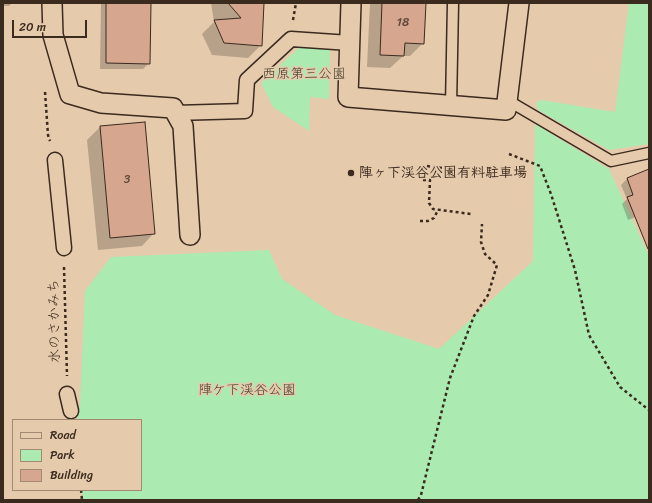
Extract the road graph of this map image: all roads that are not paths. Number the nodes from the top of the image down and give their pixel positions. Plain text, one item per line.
1 (52, 3) edge
2 (351, 3) edge
3 (453, 3) edge
4 (519, 3) edge
5 (350, 43) junction
6 (507, 100) junction
7 (451, 106) junction
8 (176, 113) junction
9 (649, 154) edge
10 (55, 160) dead end
11 (190, 235) dead end
12 (64, 248) road end
13 (67, 394) road end
14 (71, 411) dead end

1 - 8 street
2 - 5 street
3 - 7 lane
4 - 6 street
5 - 7 street
5 - 8 street
6 - 7 street
6 - 9 lane
8 - 11 street
10 - 12 street
13 - 14 street

